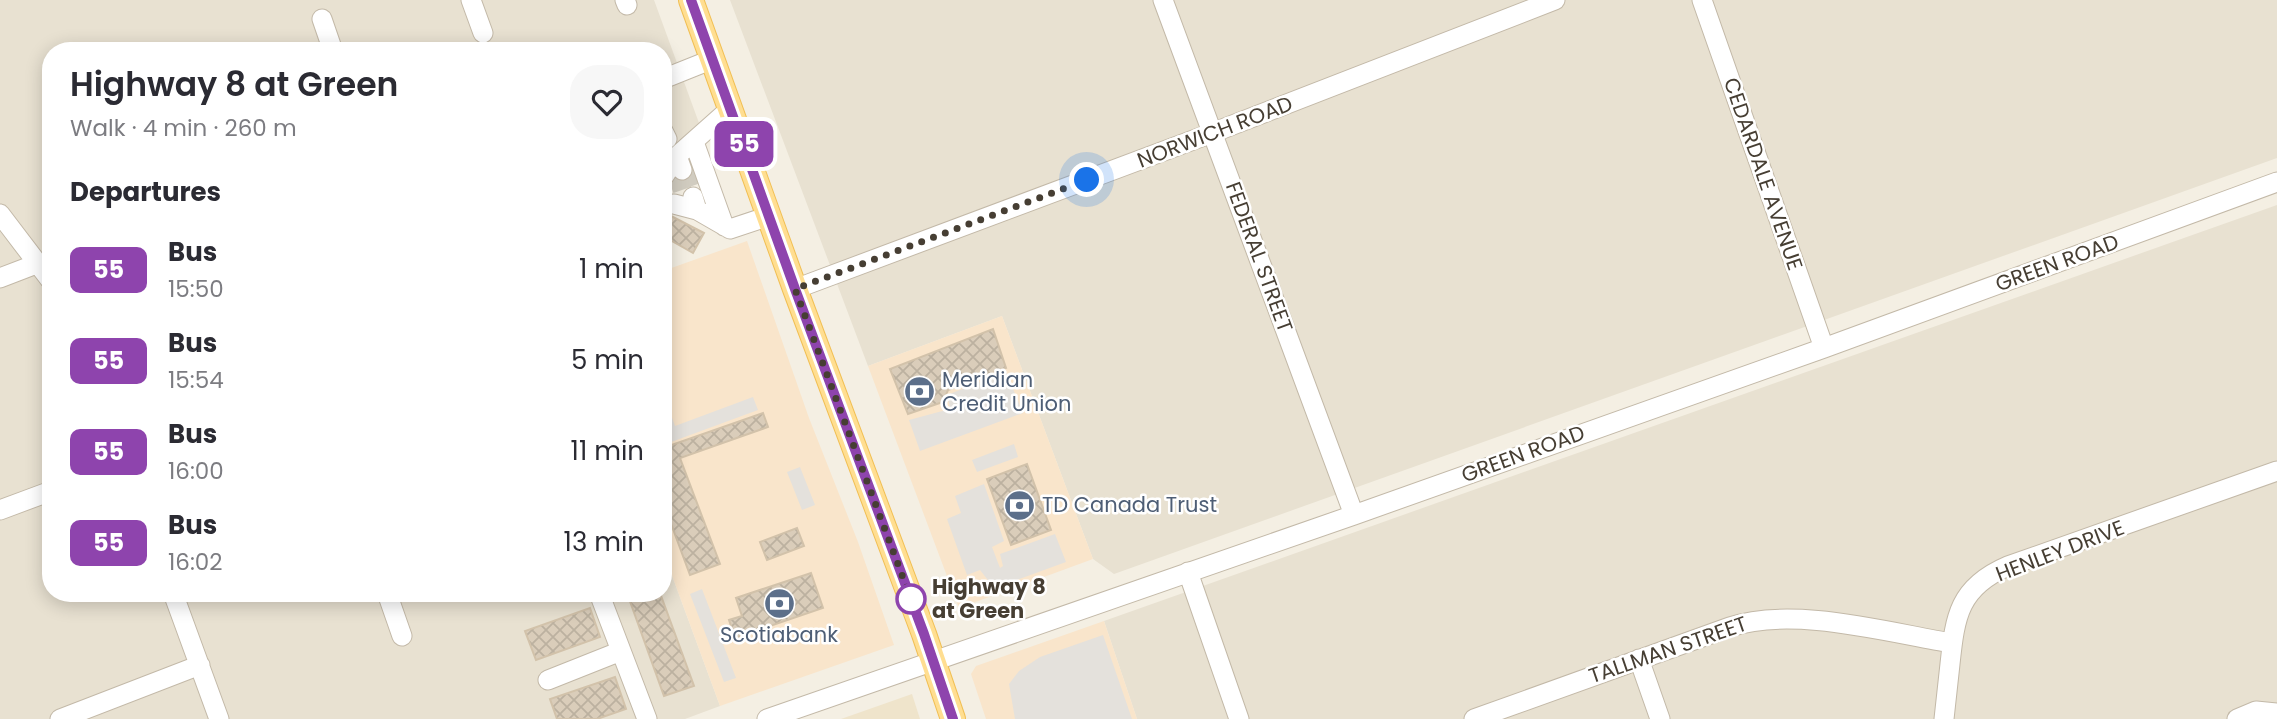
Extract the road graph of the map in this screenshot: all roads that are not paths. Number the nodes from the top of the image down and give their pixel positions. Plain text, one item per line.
1 (471, 0) edge
2 (691, 0) edge
3 (1163, 0) edge
4 (1555, 0) edge
5 (1702, 0) edge
6 (322, 19) dead end
7 (483, 33) dead end
8 (330, 42) edge
9 (713, 59) junction
10 (672, 75) edge
11 (731, 108) junction
12 (1213, 133) junction
13 (694, 142) junction
14 (681, 168) edge
15 (2277, 182) edge
16 (692, 200) tunnel mouth
17 (0, 214) edge
18 (769, 216) junction
19 (724, 226) junction
20 (39, 263) junction
21 (42, 268) edge
22 (0, 278) edge
23 (795, 289) junction
24 (1824, 348) junction
25 (2277, 471) edge
26 (42, 494) edge
27 (0, 510) edge
28 (1354, 514) junction
29 (1188, 572) junction
30 (176, 602) edge
31 (390, 602) edge
32 (602, 602) edge
33 (402, 636) dead end
34 (1951, 643) junction
35 (621, 651) junction
36 (1639, 659) junction
37 (933, 660) junction
38 (200, 665) junction
39 (548, 680) dead end
40 (825, 699) junction
41 (2277, 713) edge
42 (60, 719) edge
43 (219, 719) edge
44 (647, 719) edge
45 (767, 719) edge
46 (828, 719) edge
47 (953, 719) edge
48 (1240, 719) edge
49 (1474, 719) edge
50 (1660, 719) edge
51 (1944, 719) edge
52 (2237, 719) edge

1 - 7 street
2 - 9 main road
3 - 12 street, FEDERAL STREET
4 - 12 street, NORWICH ROAD
5 - 24 street, CEDARDALE AVENUE
6 - 8 street
9 - 10 street
9 - 11 main road
11 - 13 street
11 - 18 main road
12 - 23 street, NORWICH ROAD
12 - 28 street, FEDERAL STREET
13 - 14 street
13 - 19 street
15 - 24 street, GREEN ROAD
16 - 19 street
17 - 20 street
18 - 19 street
18 - 23 main road
20 - 21 street
20 - 22 street
23 - 37 main road
24 - 28 street, GREEN ROAD
25 - 34 street, HENLEY DRIVE
26 - 27 street
28 - 29 street, GREEN ROAD
29 - 37 street, GREEN ROAD
29 - 48 street
30 - 38 street
31 - 33 street
32 - 35 street
34 - 36 street, TALLMAN STREET
34 - 51 street, HENLEY DRIVE
35 - 39 street
35 - 44 street
36 - 49 street, TALLMAN STREET
36 - 50 street
37 - 40 street, GREEN ROAD
37 - 47 main road
38 - 42 street
38 - 43 street
40 - 45 street, GREEN ROAD
40 - 46 street
41 - 52 street

